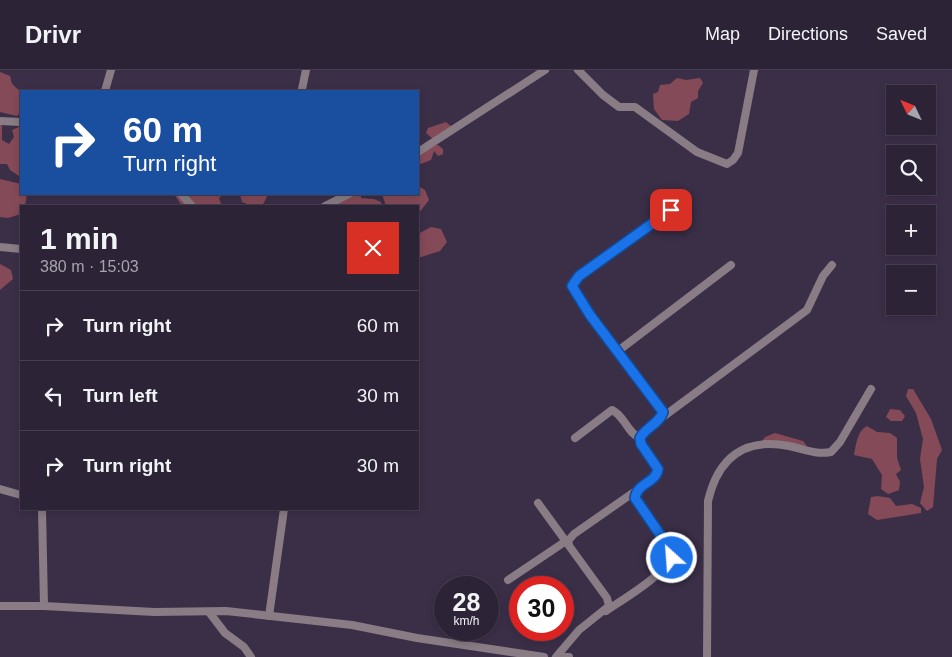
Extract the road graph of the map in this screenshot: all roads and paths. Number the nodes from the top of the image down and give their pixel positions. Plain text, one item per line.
1 (111, 70) edge
2 (306, 70) edge
3 (545, 70) edge
4 (578, 70) edge
5 (754, 70) edge
6 (302, 89) dead end
7 (105, 90) edge
8 (0, 121) edge
9 (20, 122) edge
10 (419, 151) edge
11 (182, 195) edge
12 (347, 195) edge
13 (191, 205) edge
14 (327, 205) edge
15 (671, 210) dead end
16 (0, 247) edge
17 (20, 249) edge
18 (731, 265) dead end
19 (832, 265) dead end
20 (618, 352) junction
21 (871, 389) dead end
22 (661, 418) junction
23 (575, 438) dead end
24 (640, 438) junction
25 (0, 489) edge
26 (639, 489) junction
27 (20, 495) edge
28 (538, 502) dead end
29 (42, 510) edge
30 (284, 510) edge
31 (567, 543) junction
32 (508, 580) dead end
33 (0, 606) edge
34 (44, 606) junction
35 (606, 611) junction
36 (209, 612) junction
37 (269, 616) junction
38 (251, 657) edge
39 (544, 657) edge
40 (556, 657) edge
41 (564, 657) edge
42 (569, 657) edge
43 (707, 657) edge

1 - 7 street
2 - 6 street
3 - 10 street
4 - 5 street
8 - 9 street
11 - 13 street
12 - 14 street
15 - 20 street
16 - 17 street
18 - 20 street
19 - 22 street
20 - 22 street
21 - 43 street
22 - 24 street
23 - 24 street
24 - 26 street
25 - 27 street
26 - 31 street
26 - 35 street
28 - 31 street
29 - 34 street
30 - 37 street
31 - 32 street
31 - 35 street
33 - 34 street
34 - 36 street
35 - 40 street
36 - 37 street
36 - 38 street
37 - 39 street
41 - 42 street

